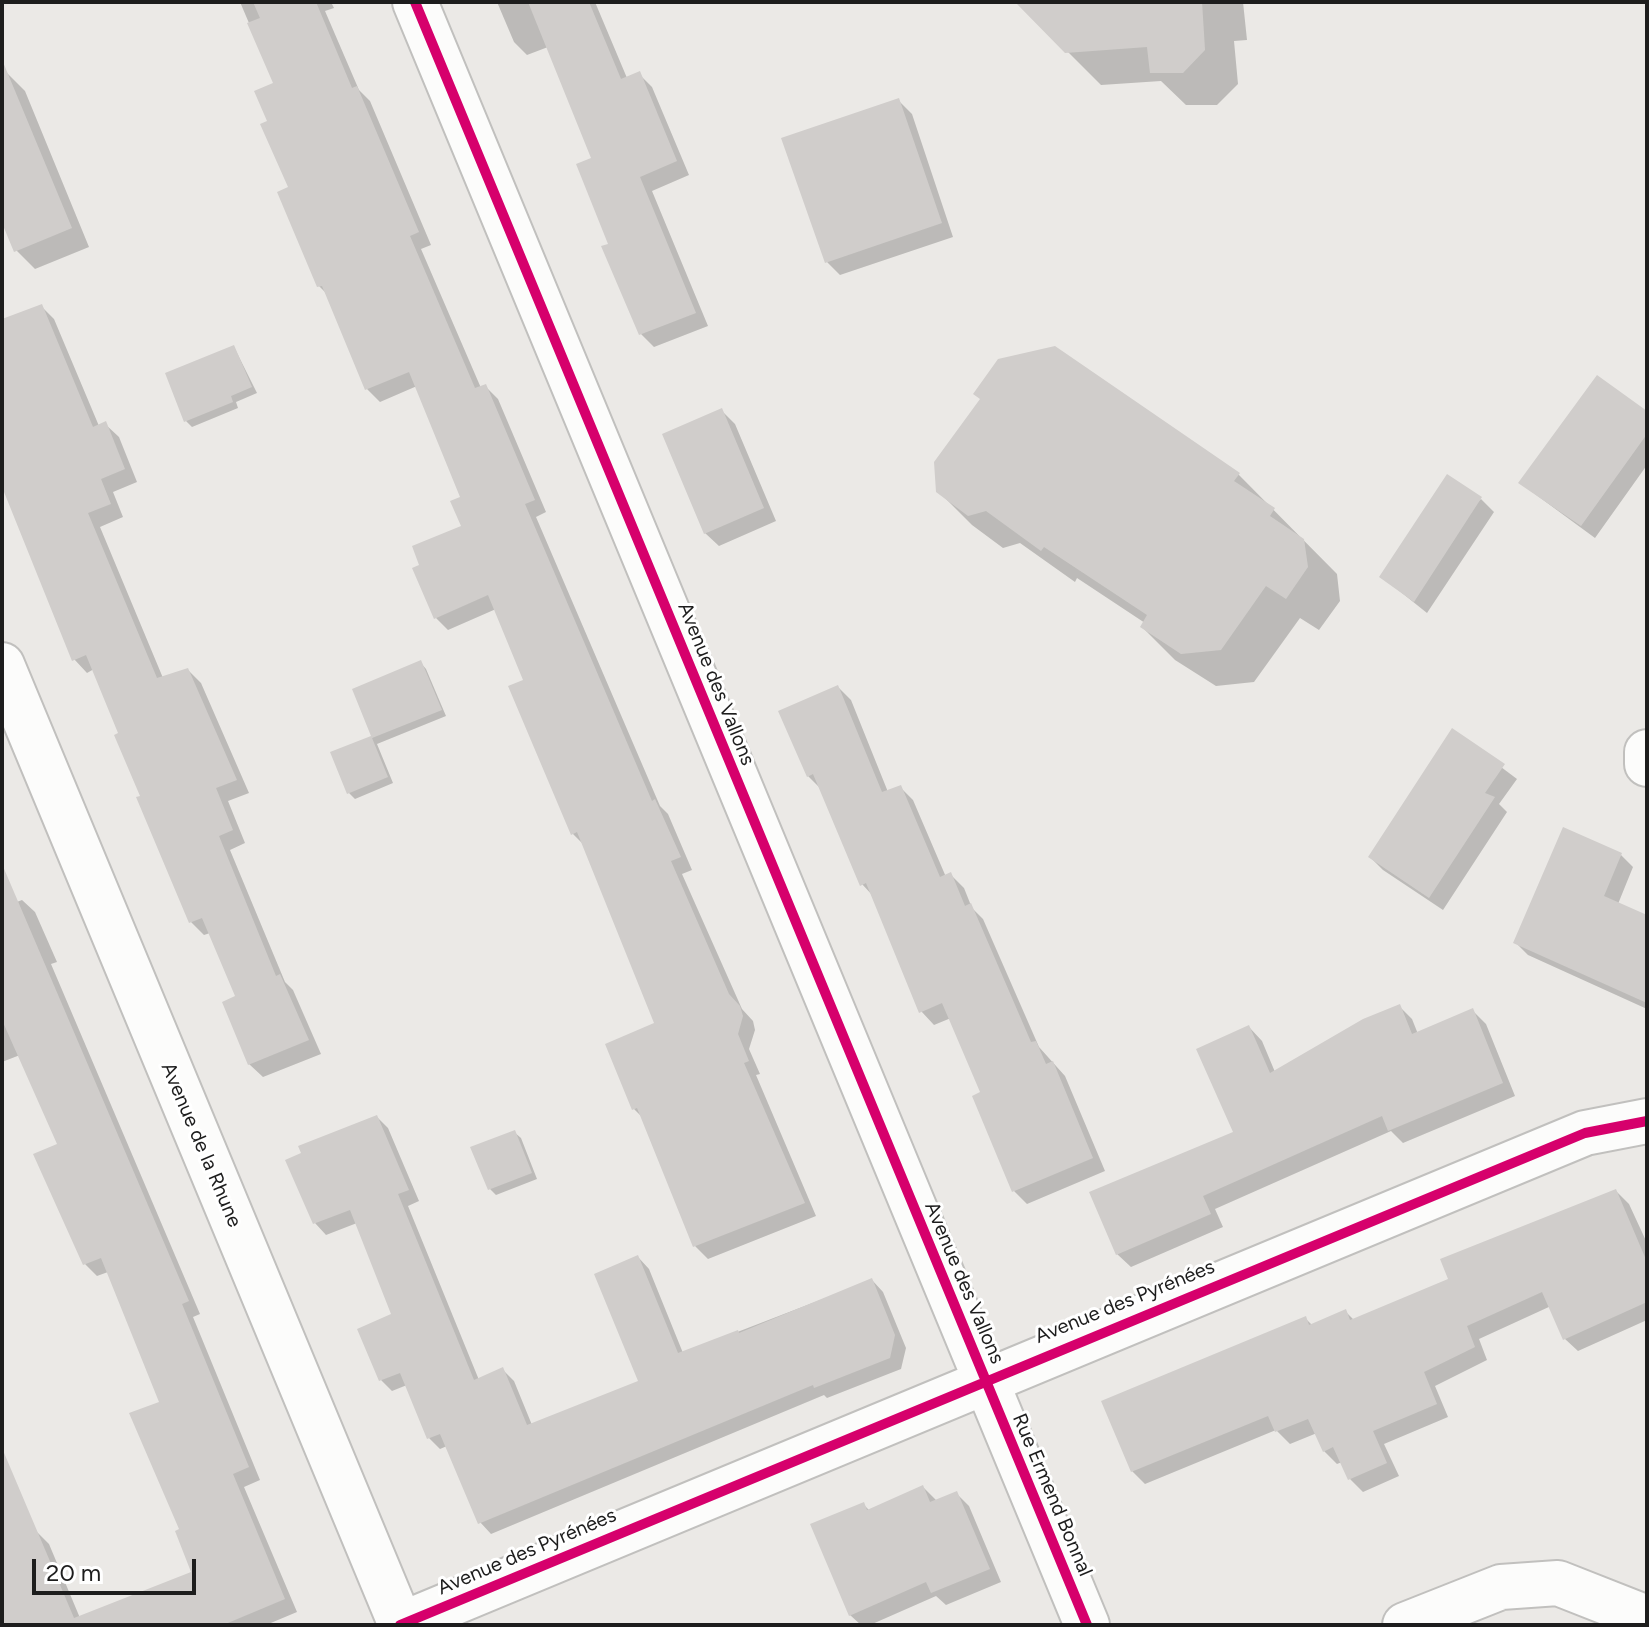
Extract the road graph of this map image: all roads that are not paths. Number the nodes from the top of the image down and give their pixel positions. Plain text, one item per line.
1 (415, 2) edge
2 (2, 665) edge
3 (1647, 752) edge
4 (1647, 764) edge
5 (1647, 1121) edge
6 (984, 1380) junction
7 (1647, 1618) edge
8 (400, 1625) edge
9 (1087, 1625) edge
10 (1405, 1625) edge

1 - 6 street, Avenue des Vallons
2 - 8 street, Avenue de la Rhune
3 - 4 street
5 - 6 street, Avenue des Pyrénées
6 - 8 street, Avenue des Pyrénées
6 - 9 street, Rue Ermend Bonnal
7 - 10 street

